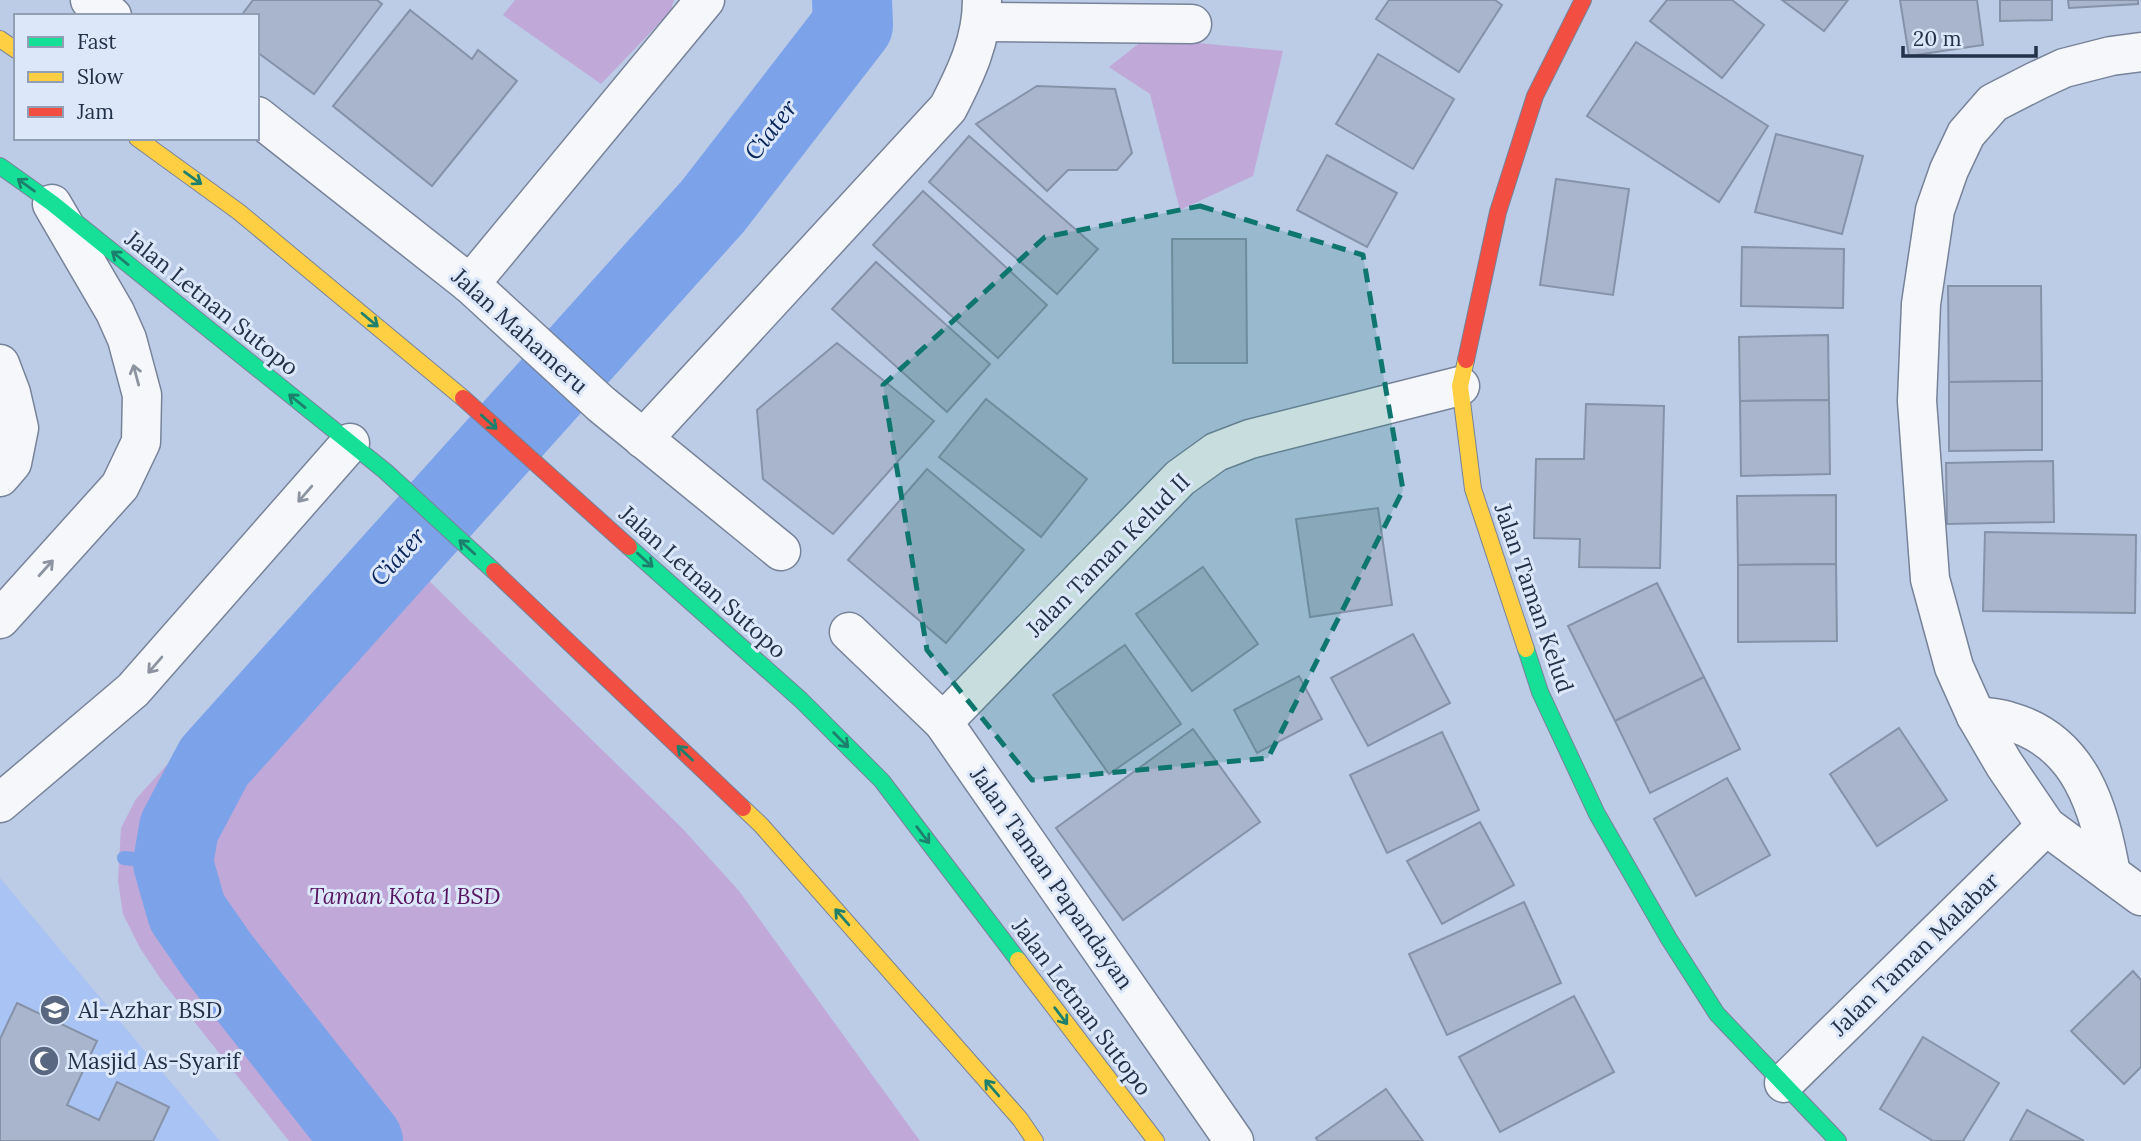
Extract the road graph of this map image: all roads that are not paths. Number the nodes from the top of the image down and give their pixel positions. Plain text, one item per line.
1 (90, 0) edge
2 (705, 0) edge
3 (1583, 0) edge
4 (982, 11) edge
5 (109, 14) edge
6 (1192, 24) dead end
7 (2141, 52) edge
8 (259, 118) edge
9 (140, 140) edge
10 (0, 166) edge
11 (52, 204) junction
12 (470, 284) junction
13 (0, 364) edge
14 (1460, 386) junction
15 (643, 439) junction
16 (350, 443) junction
17 (0, 477) edge
18 (780, 551) dead end
19 (0, 619) edge
20 (849, 632) dead end
21 (1976, 716) junction
22 (943, 722) junction
23 (0, 803) edge
24 (2046, 826) junction
25 (2126, 885) edge
26 (1784, 1083) junction
27 (1035, 1141) edge
28 (1156, 1141) edge
29 (1234, 1141) edge
30 (1838, 1141) edge

1 - 5 street
2 - 12 street
3 - 14 main road, Jalan Taman Kelud
4 - 6 street
4 - 15 street
7 - 21 street
8 - 12 street, Jalan Mahameru
9 -> 28 main road, Jalan Letnan Sutopo
11 -> 10 main road, Jalan Letnan Sutopo
16 -> 11 main road, Jalan Letnan Sutopo
19 -> 11 street
12 - 15 street, Jalan Mahameru
13 - 17 street
14 - 22 street, Jalan Taman Kelud II
14 - 26 main road, Jalan Taman Kelud
15 - 18 street, Jalan Mahameru
16 -> 23 street
27 -> 16 main road, Jalan Letnan Sutopo
20 - 22 street, Jalan Taman Papandayan
21 - 24 street
21 - 25 street
22 - 29 street, Jalan Taman Papandayan
24 - 25 street
24 - 26 street, Jalan Taman Malabar
26 - 30 main road, Jalan Taman Kelud

